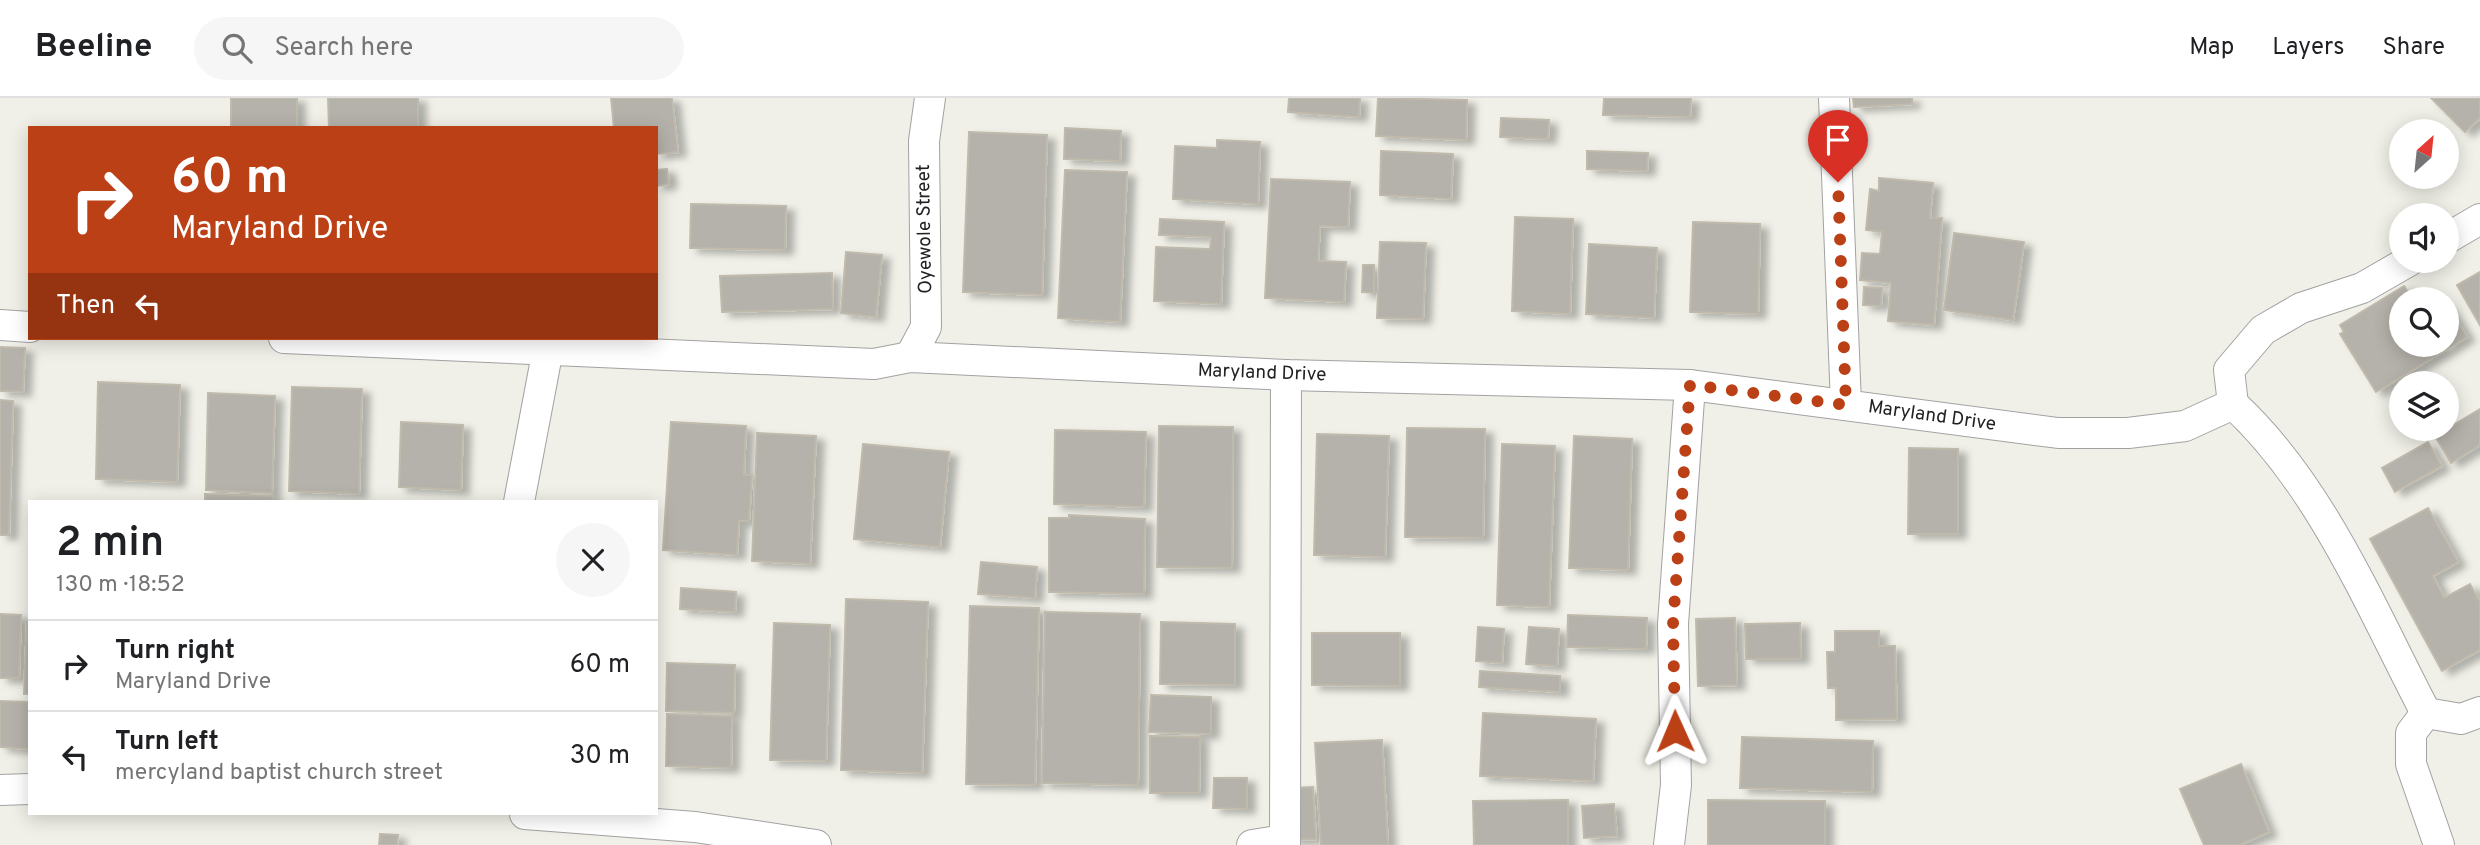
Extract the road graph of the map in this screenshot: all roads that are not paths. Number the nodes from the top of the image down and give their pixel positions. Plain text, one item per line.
1 (930, 98) edge
2 (1834, 98) edge
3 (2480, 219) edge
4 (2459, 231) edge
5 (2389, 272) edge
6 (0, 325) edge
7 (28, 327) edge
8 (332, 340) edge
9 (548, 349) junction
10 (910, 357) junction
11 (1286, 375) junction
12 (1690, 385) junction
13 (2233, 404) junction
14 (1846, 405) junction
15 (519, 500) edge
16 (2480, 712) edge
17 (2426, 713) junction
18 (28, 789) edge
19 (0, 790) edge
20 (538, 815) edge
21 (1285, 843) edge
22 (816, 845) edge
23 (1252, 845) edge
24 (1670, 845) edge
25 (2439, 845) edge

1 - 10 street, Oyewole Street
2 - 14 street
3 - 4 street
5 - 13 street
6 - 7 street
8 - 9 street, Maryland Drive
9 - 10 street, Maryland Drive
9 - 15 street
10 - 11 street, Maryland Drive
11 - 12 street, Maryland Drive
11 - 21 street
12 - 14 street, Maryland Drive
12 - 24 street
13 - 14 street, Maryland Drive
13 - 17 street
16 - 17 street
17 - 25 street
18 - 19 street
20 - 22 street
21 - 23 street

